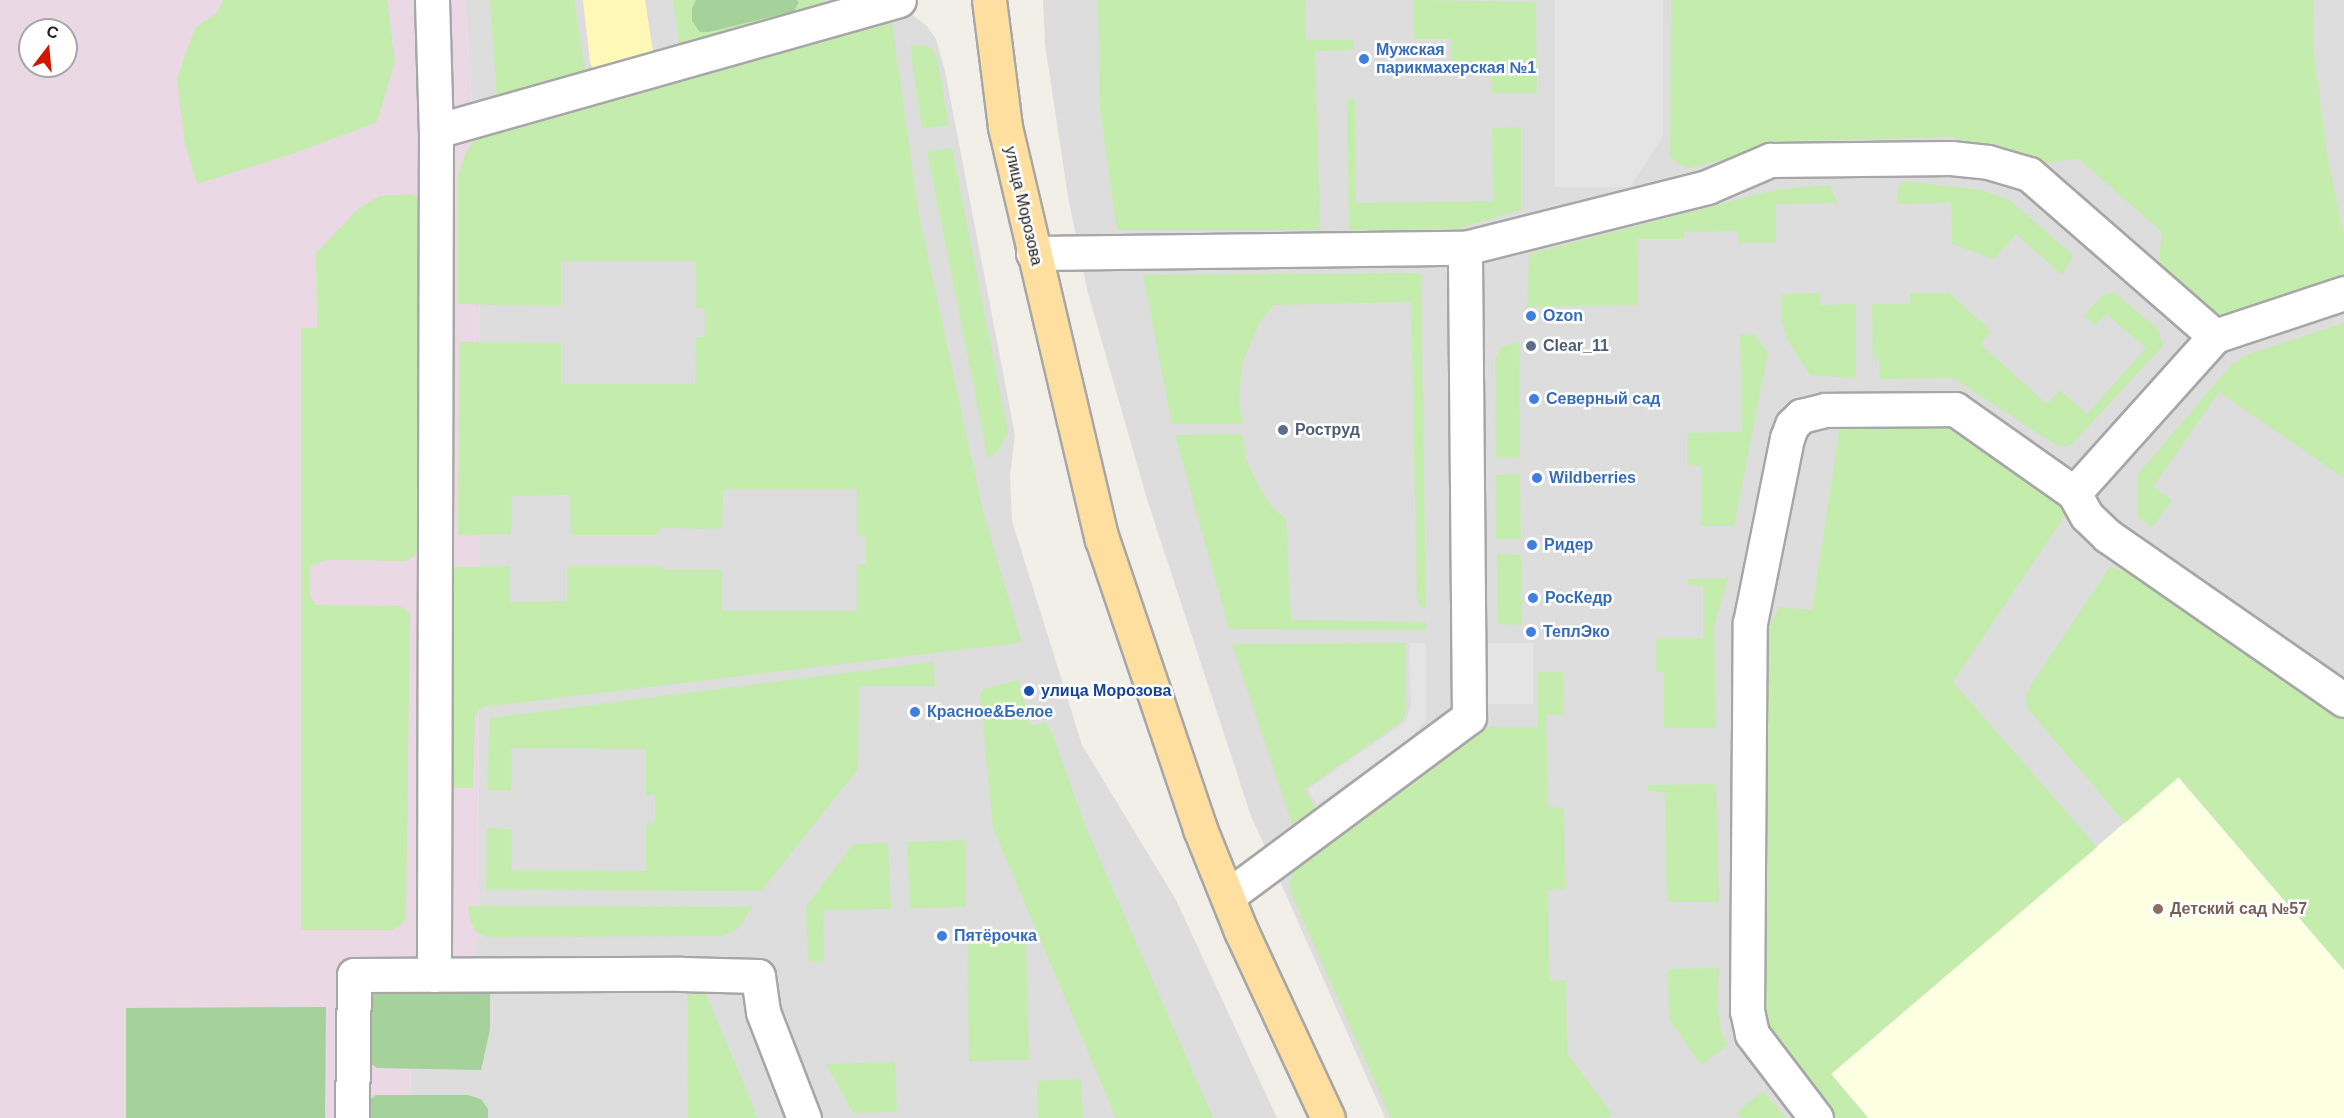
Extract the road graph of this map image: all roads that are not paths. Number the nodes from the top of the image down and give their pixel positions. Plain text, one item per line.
1 (432, 0) edge
2 (899, 0) edge
3 (989, 0) edge
4 (436, 131) junction
5 (1465, 248) junction
6 (1033, 253) junction
7 (2344, 293) edge
8 (2215, 336) junction
9 (2074, 493) junction
10 (2344, 700) edge
11 (1228, 896) junction
12 (434, 975) junction
13 (352, 1118) edge
14 (804, 1118) edge
15 (1328, 1118) edge
16 (1816, 1118) edge

1 - 4 lane
2 - 4 lane
3 - 6 main road, улица Морозова
4 - 12 lane
5 - 6 lane
5 - 8 lane
5 - 11 lane
6 - 11 main road, улица Морозова
7 - 8 lane
8 - 9 lane
9 - 10 lane
9 - 16 lane
11 - 15 main road, улица Морозова
12 - 13 lane
12 - 14 lane

